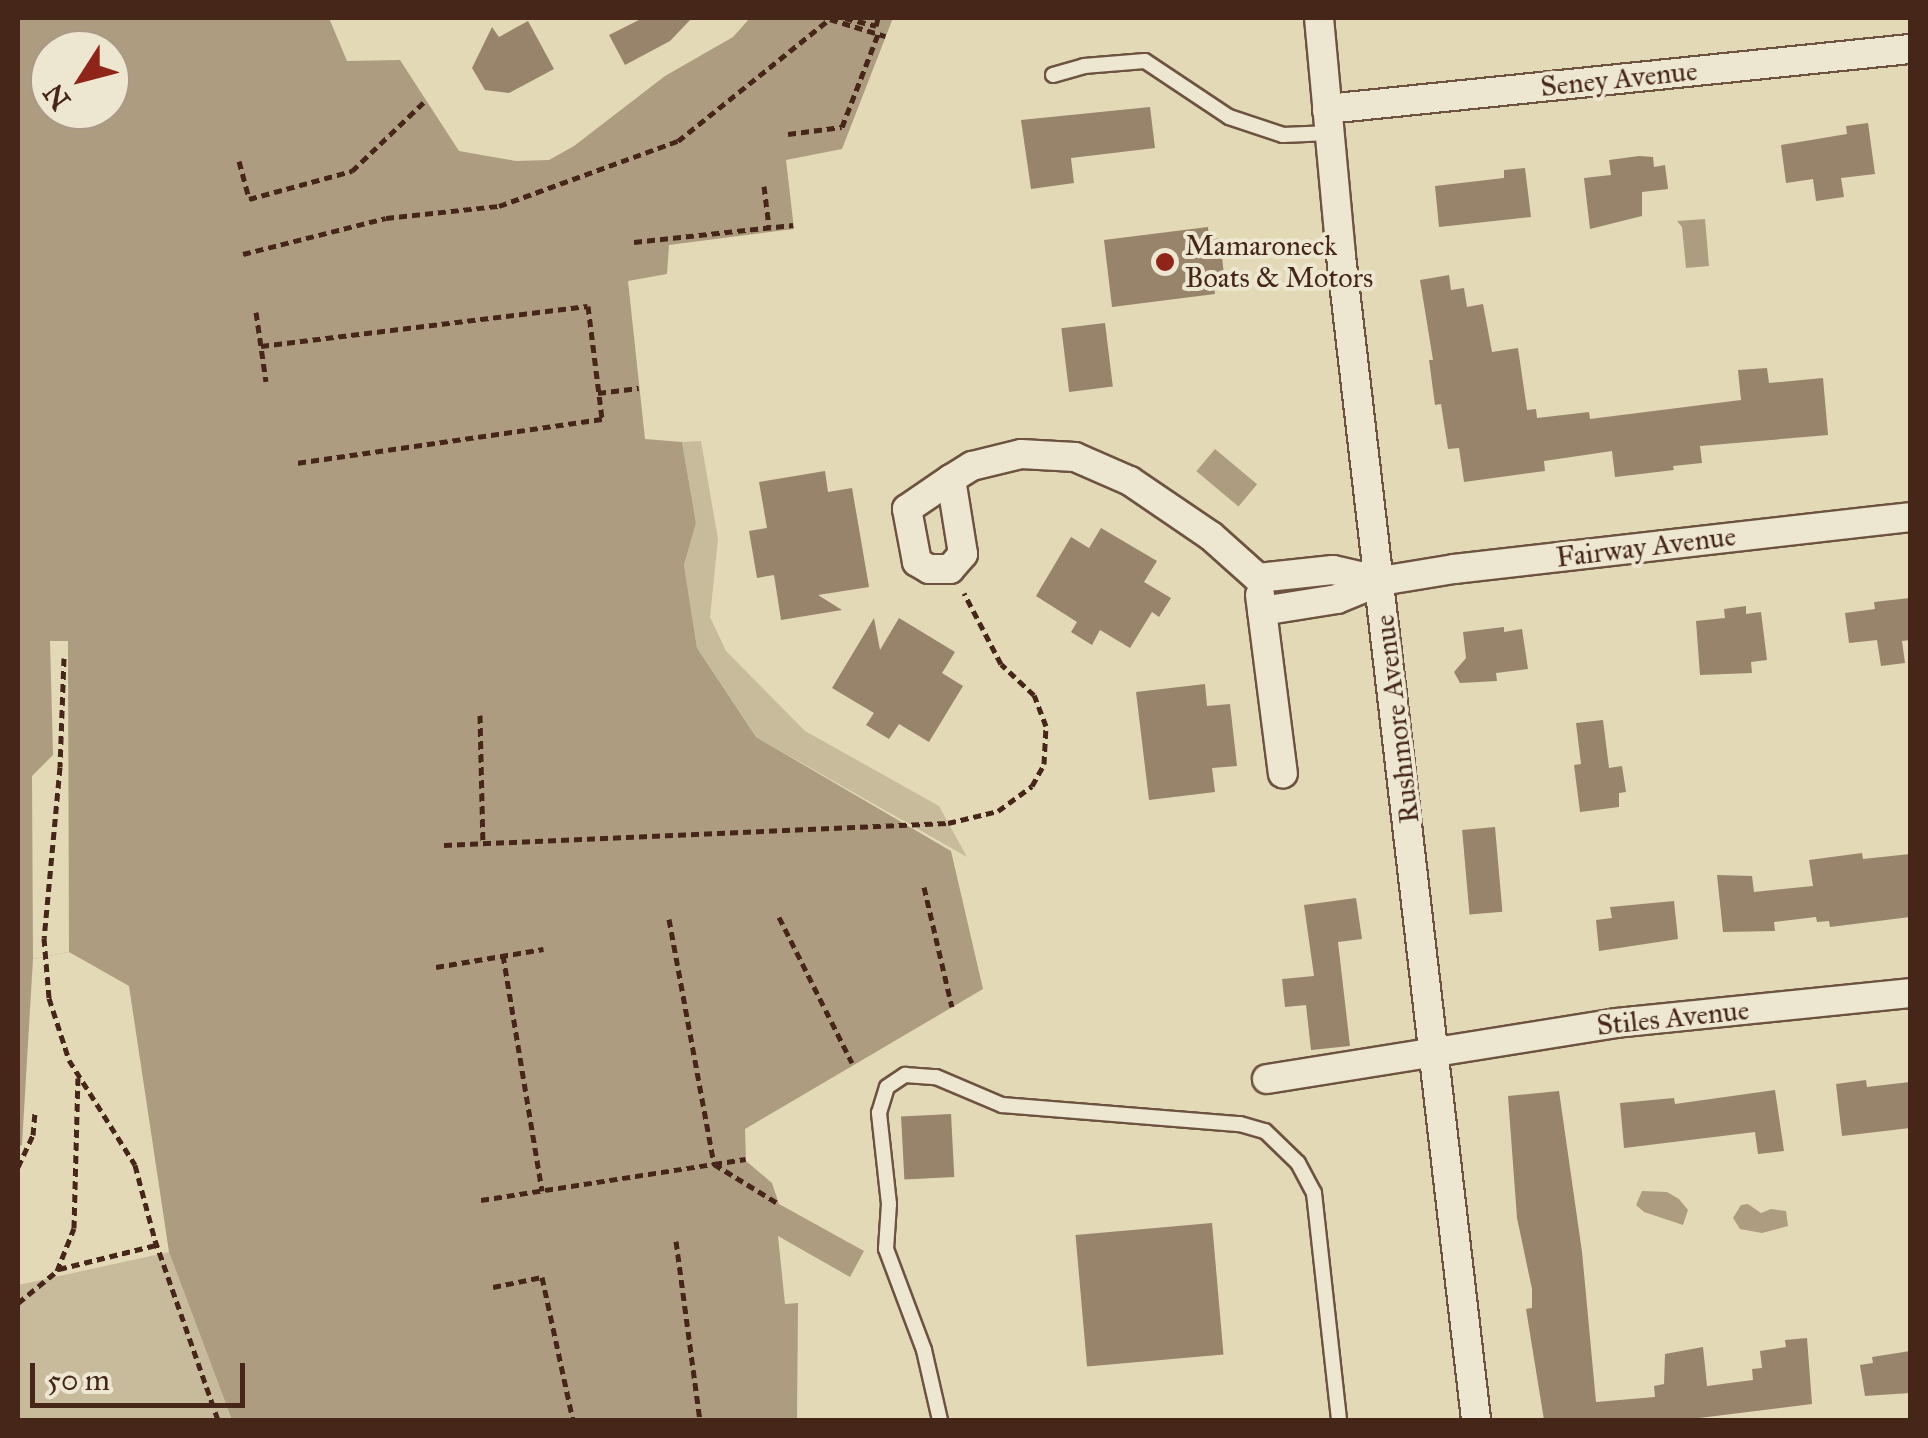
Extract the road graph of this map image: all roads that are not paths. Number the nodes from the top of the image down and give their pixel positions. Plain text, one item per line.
1 (1318, 18) edge
2 (1910, 49) edge
3 (1053, 74) dead end
4 (1329, 121) junction
5 (951, 479) junction
6 (1910, 517) edge
7 (1258, 578) junction
8 (1381, 582) junction
9 (1262, 611) junction
10 (1284, 774) dead end
11 (1910, 993) edge
12 (1436, 1052) junction
13 (1267, 1079) dead end
14 (940, 1420) edge
15 (1339, 1420) edge
16 (1476, 1420) edge

1 - 4 street, Rushmore Avenue
2 - 4 street, Seney Avenue
3 - 4 lane
4 - 8 street, Rushmore Avenue
5 - 5 street
5 - 7 street
6 - 8 street, Fairway Avenue
7 - 8 street
7 - 9 street
8 - 9 street
8 - 12 street, Rushmore Avenue
9 - 10 street
11 - 12 street, Stiles Avenue
12 - 13 street, Stiles Avenue
12 - 16 street, Rushmore Avenue
14 - 15 lane

